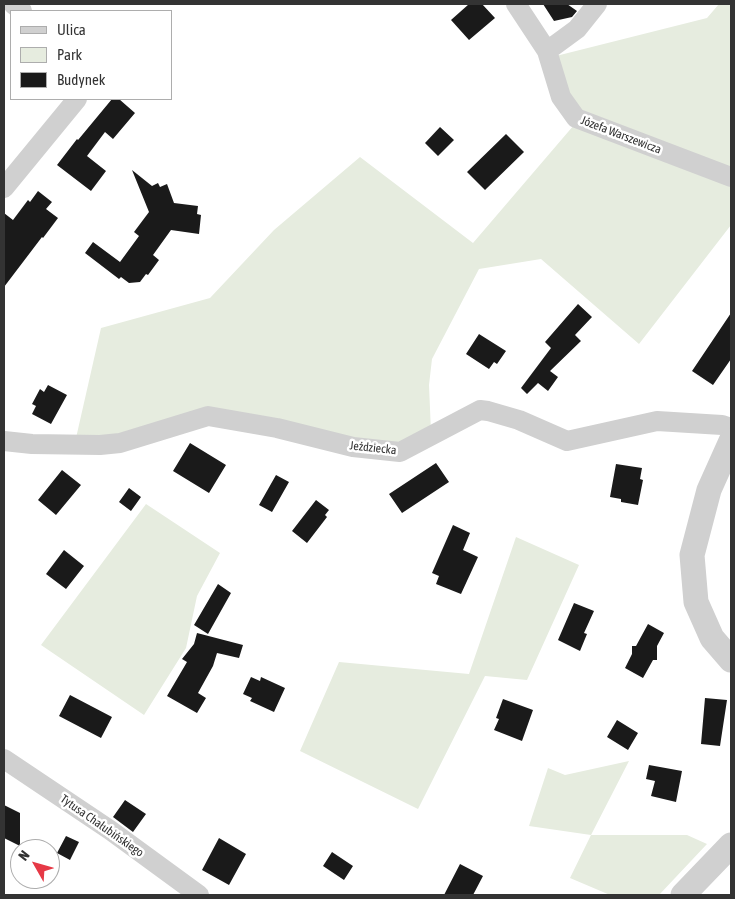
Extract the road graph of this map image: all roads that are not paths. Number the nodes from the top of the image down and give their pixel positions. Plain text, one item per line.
1 (516, 4) edge
2 (597, 4) edge
3 (547, 51) junction
4 (76, 100) edge
5 (731, 177) edge
6 (4, 188) edge
7 (731, 428) edge
8 (4, 441) edge
9 (731, 441) edge
10 (731, 660) edge
11 (4, 759) edge
12 (731, 845) edge
13 (193, 894) edge
14 (683, 895) edge

1 - 3 street, Józefa Warszewicza
2 - 3 street
3 - 5 street, Józefa Warszewicza
4 - 6 street
7 - 8 street, Jeździecka
9 - 10 street
11 - 13 street, Tytusa Chałubińskiego
12 - 14 street

